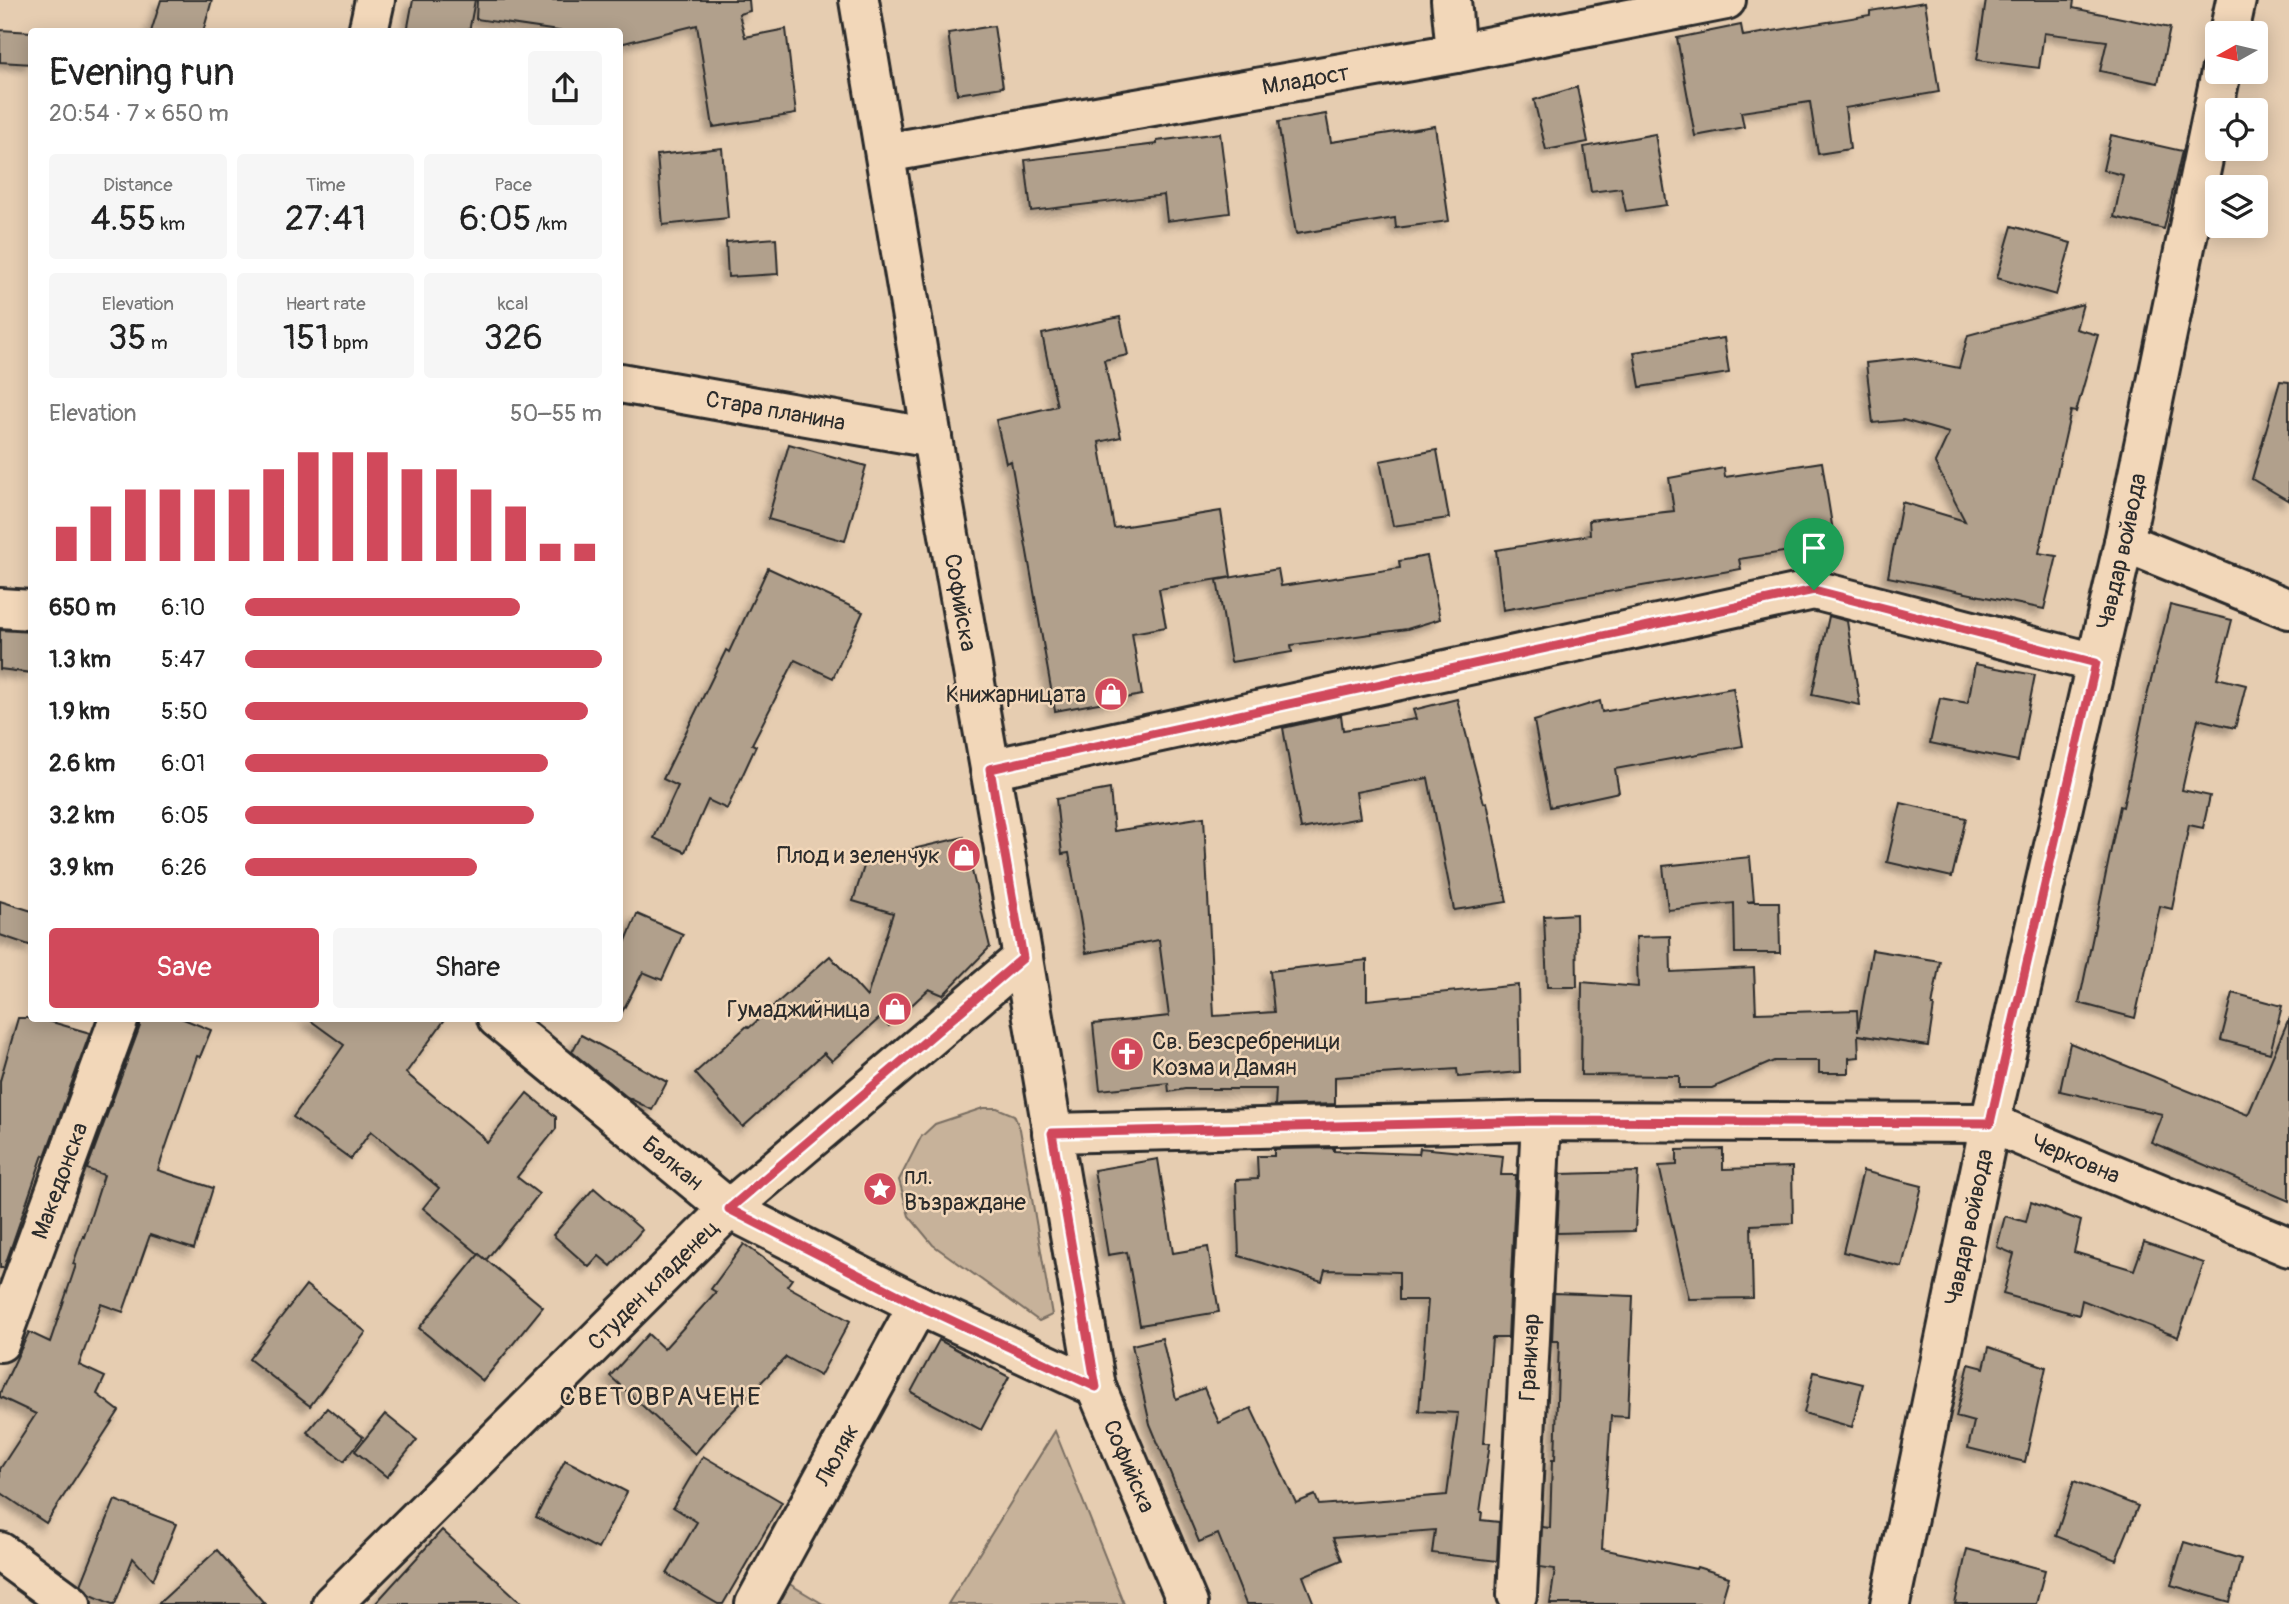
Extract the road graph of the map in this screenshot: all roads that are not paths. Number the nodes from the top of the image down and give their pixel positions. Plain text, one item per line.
1 (375, 0) edge
2 (859, 0) edge
3 (1451, 0) edge
4 (1726, 0) edge
5 (2236, 0) edge
6 (2232, 21) edge
7 (369, 28) edge
8 (1456, 53) junction
9 (2219, 84) edge
10 (885, 153) junction
11 (623, 384) edge
12 (932, 438) junction
13 (2124, 542) junction
14 (0, 608) edge
15 (2289, 609) edge
16 (28, 610) edge
17 (2096, 663) junction
18 (990, 769) junction
19 (1023, 958) junction
20 (118, 1022) edge
21 (502, 1022) edge
22 (1541, 1121) junction
23 (1990, 1123) junction
24 (1052, 1133) junction
25 (729, 1209) junction
26 (2289, 1247) edge
27 (918, 1305) junction
28 (0, 1342) edge
29 (1096, 1387) junction
30 (0, 1552) edge
31 (1517, 1595) dead end
32 (71, 1604) edge
33 (332, 1604) edge
34 (755, 1604) edge
35 (1188, 1604) edge
36 (1890, 1604) edge

1 - 7 street
2 - 10 street, Софийска
3 - 8 street
4 - 8 street, Младост
5 - 6 street
8 - 10 street, Младост
9 - 13 street, Чавдар войвода
10 - 12 street, Софийска
11 - 12 street, Стара планина
12 - 18 street, Софийска
13 - 15 street
13 - 17 street, Чавдар войвода
14 - 16 street
17 - 18 street
17 - 23 street, Чавдар войвода
18 - 19 street, Софийска
19 - 24 street, Софийска
19 - 25 street, Студен кладенец
20 - 28 street, Македонска
21 - 25 street, Балкан
22 - 23 street, Черковна
22 - 24 street, Черковна
22 - 31 street, Граничар
23 - 26 street, Черковна
23 - 36 street, Чавдар войвода
24 - 29 street, Софийска
25 - 27 street, Балкан
25 - 33 street, Студен кладенец
27 - 29 street, Балкан
27 - 34 street, Люляк
29 - 35 street, Софийска
30 - 32 street

